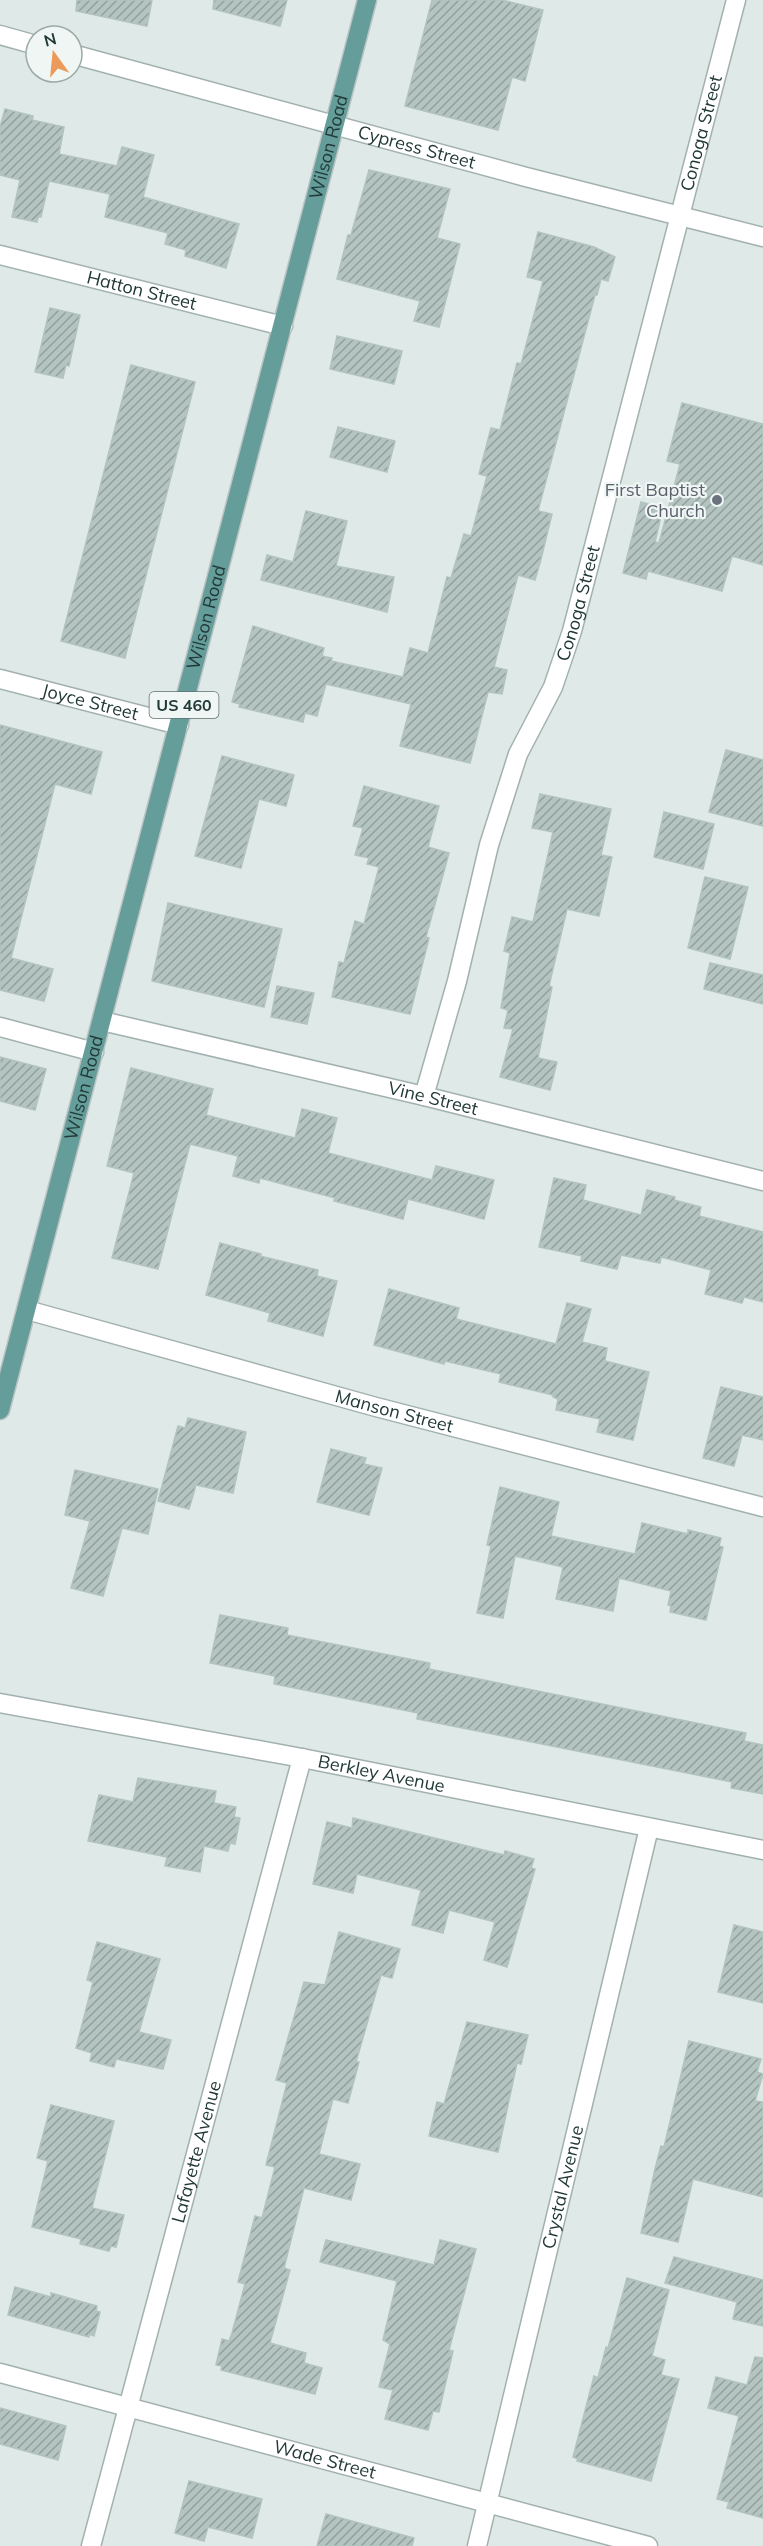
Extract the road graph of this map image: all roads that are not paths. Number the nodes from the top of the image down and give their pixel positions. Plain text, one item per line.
1 (367, 0) edge
2 (736, 0) edge
3 (0, 35) edge
4 (24, 42) edge
5 (84, 57) edge
6 (334, 124) junction
7 (681, 216) junction
8 (763, 237) edge
9 (0, 255) edge
10 (284, 326) junction
11 (0, 679) edge
12 (179, 725) junction
13 (102, 1022) junction
14 (0, 1027) edge
15 (94, 1052) junction
16 (424, 1096) junction
17 (763, 1181) edge
18 (27, 1310) junction
19 (0, 1410) edge
20 (763, 1508) edge
21 (0, 1703) edge
22 (302, 1758) junction
23 (649, 1828) junction
24 (763, 1850) edge
25 (0, 2373) edge
26 (127, 2406) junction
27 (489, 2503) junction
28 (91, 2546) edge
29 (477, 2546) edge
30 (648, 2546) edge

1 - 6 main road, Wilson Road / US 460
2 - 7 street, Conoga Street
3 - 4 street
5 - 6 street, Cypress Street
6 - 7 street, Cypress Street
6 - 10 main road, Wilson Road / US 460
7 - 8 street, Cypress Street
7 - 16 street, Conoga Street
9 - 10 street, Hatton Street
10 - 12 main road, Wilson Road / US 460
11 - 12 street, Joyce Street
12 - 13 main road, Wilson Road / US 460
13 - 15 main road, Wilson Road / US 460
13 - 16 street, Vine Street
14 - 15 street
15 - 18 main road, Wilson Road / US 460
16 - 17 street, Vine Street
18 - 19 main road, Wilson Road / US 460
18 - 20 street, Manson Street
21 - 22 street, Berkley Avenue
22 - 23 street, Berkley Avenue
22 - 26 street, Lafayette Avenue
23 - 24 street, Berkley Avenue
23 - 27 street, Crystal Avenue
25 - 26 street, Wade Street
26 - 27 street, Wade Street
26 - 28 street, Lafayette Avenue
27 - 29 street, Crystal Avenue
27 - 30 street, Wade Street

